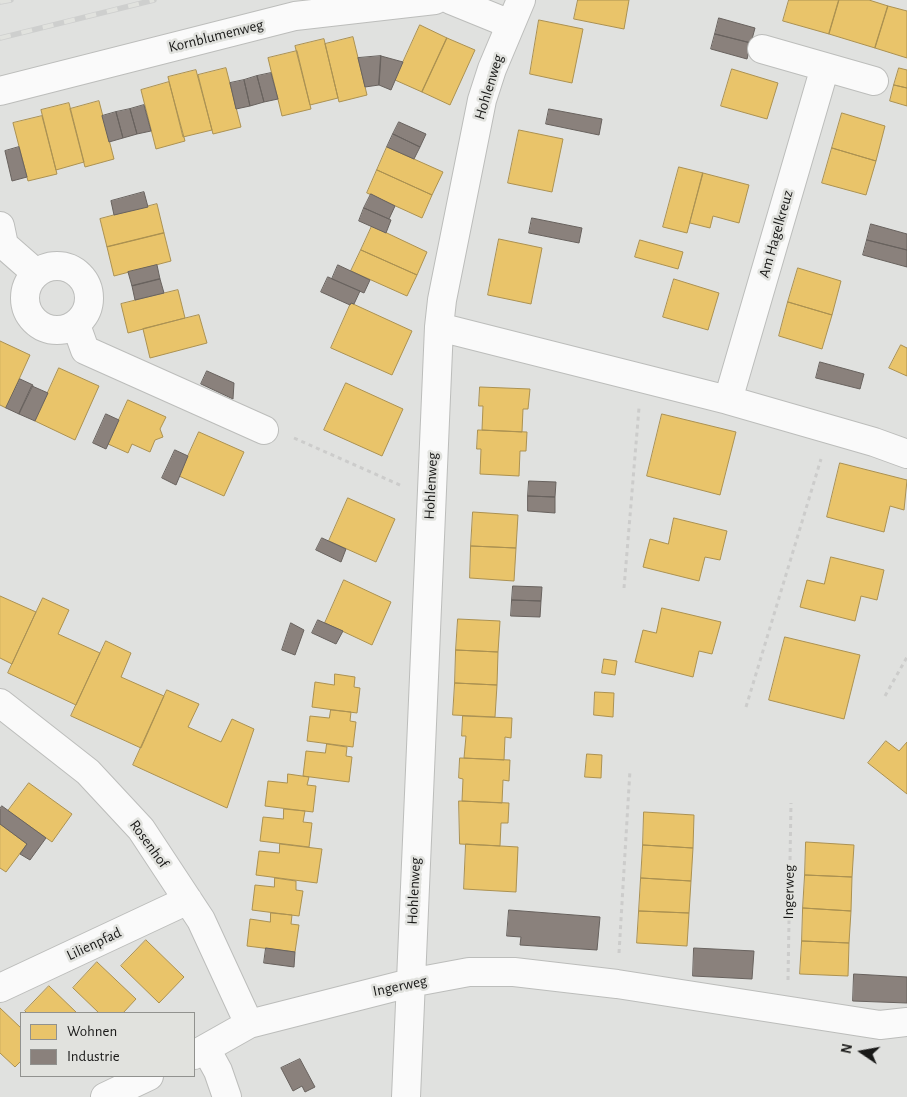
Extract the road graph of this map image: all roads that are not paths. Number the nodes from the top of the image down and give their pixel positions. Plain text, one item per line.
1 (435, 0) edge
2 (451, 0) edge
3 (515, 12) edge
4 (762, 48) dead end
5 (824, 67) junction
6 (874, 81) dead end
7 (0, 90) edge
8 (0, 226) edge
9 (36, 273) junction
10 (76, 325) junction
11 (439, 327) junction
12 (728, 400) junction
13 (264, 430) road end
14 (907, 454) edge
15 (0, 703) edge
16 (188, 900) junction
17 (410, 983) junction
18 (0, 988) edge
19 (907, 1022) edge
20 (249, 1024) junction
21 (200, 1052) edge
22 (148, 1077) edge
23 (105, 1097) edge
24 (227, 1097) edge
25 (406, 1097) edge

1 - 7 street, Kornblumenweg
2 - 3 street
3 - 11 street, Hohlenweg
4 - 5 street
5 - 6 street
5 - 12 street, Am Hagelkreuz
8 - 9 street
9 - 10 street
9 - 10 street
10 - 13 street
11 - 12 street
11 - 17 street, Hohlenweg
12 - 14 street
15 - 16 street, Rosenhof
16 - 18 street, Lilienpfad
16 - 20 street, Rosenhof
17 - 19 street, Ingerweg
17 - 20 street, Ingerweg
17 - 25 street, Hohlenweg
20 - 21 street, Ingerweg
21 - 24 street
22 - 23 street

